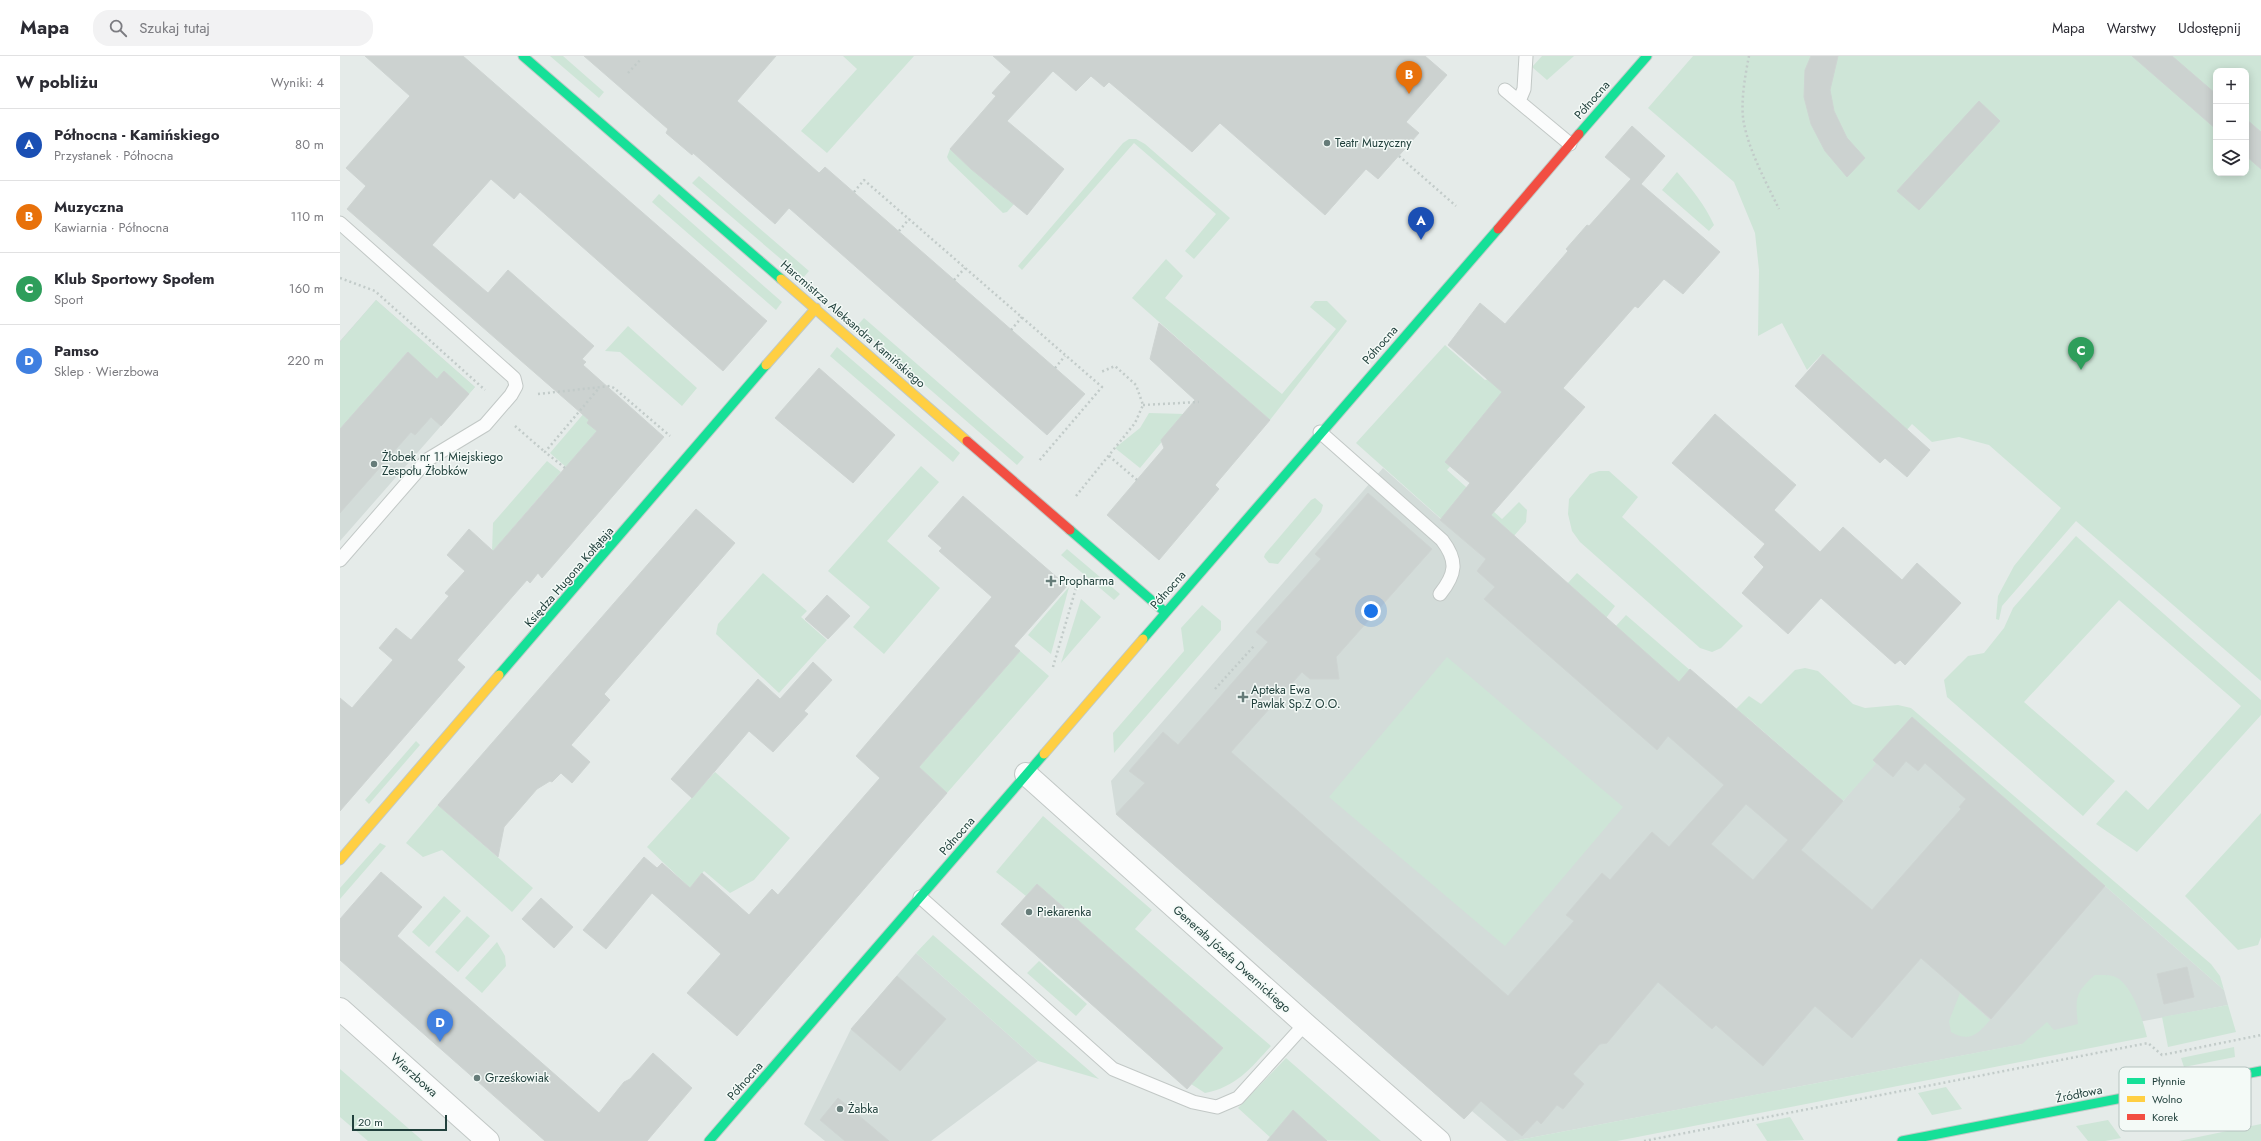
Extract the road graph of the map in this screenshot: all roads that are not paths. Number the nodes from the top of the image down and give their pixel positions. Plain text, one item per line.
1 (523, 56) edge
2 (1526, 56) edge
3 (1647, 56) edge
4 (1505, 90) dead end
5 (1519, 101) junction
6 (1570, 144) junction
7 (340, 223) edge
8 (816, 308) junction
9 (1320, 432) junction
10 (340, 560) edge
11 (1440, 594) dead end
12 (1165, 612) junction
13 (1026, 774) junction
14 (340, 860) edge
15 (920, 897) junction
16 (340, 1009) edge
17 (1305, 1024) junction
18 (2261, 1071) edge
19 (2251, 1073) edge
20 (2119, 1099) edge
21 (488, 1141) edge
22 (709, 1141) edge
23 (1439, 1141) edge
24 (1902, 1141) edge

1 - 8 street, Harcmistrza Aleksandra Kamińskiego
2 - 5 lane
3 - 6 street, Północna
4 - 5 lane
5 - 6 lane
6 - 9 street, Północna
7 - 10 lane
8 - 12 street, Harcmistrza Aleksandra Kamińskiego
8 - 14 street, Księdza Hugona Kołłątaja
9 - 11 lane
9 - 12 street, Północna
12 - 13 street, Północna
13 - 15 street, Północna
13 - 17 street, Generała Józefa Dwernickiego
15 - 17 lane
15 - 22 street, Północna
16 - 21 street, Wierzbowa
17 - 23 street, Generała Józefa Dwernickiego
18 - 19 street, Źródłowa
20 - 24 street, Źródłowa

